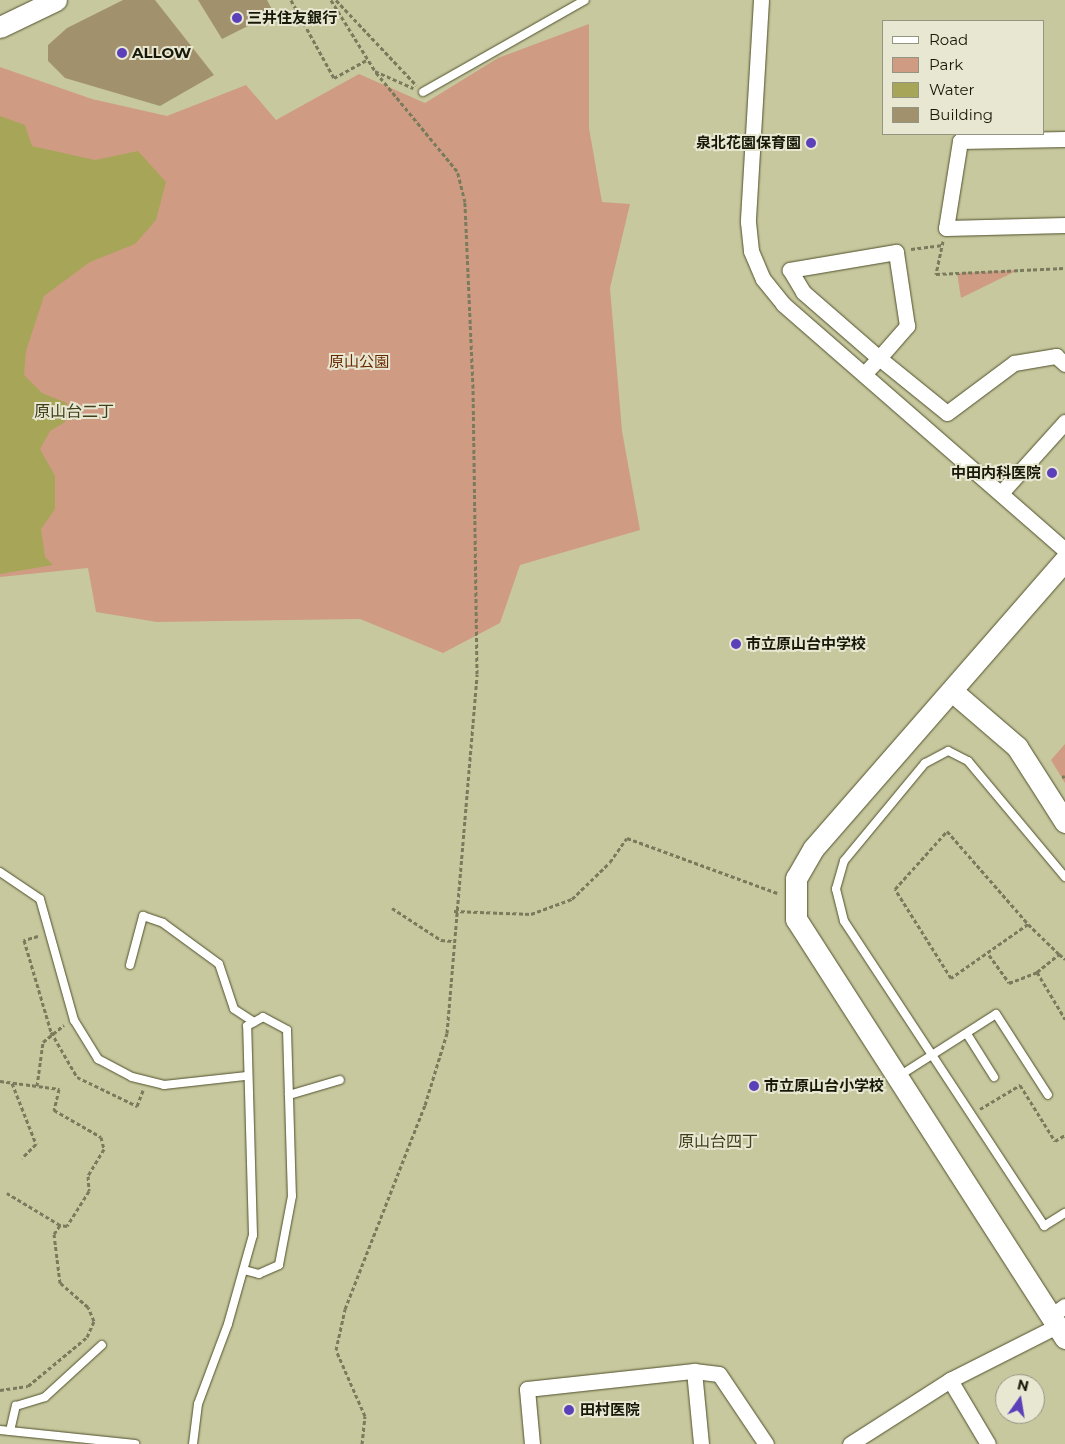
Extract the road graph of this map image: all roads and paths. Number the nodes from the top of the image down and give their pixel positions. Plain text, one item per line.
1 (56, 0) edge
2 (292, 0) edge
3 (331, 0) edge
4 (336, 0) edge
5 (585, 0) edge
6 (761, 0) edge
7 (0, 27) edge
8 (367, 60) junction
9 (375, 71) junction
10 (423, 92) junction
11 (1065, 139) edge
12 (1065, 225) edge
13 (946, 228) junction
14 (942, 245) junction
15 (896, 252) junction
16 (1065, 268) edge
17 (879, 358) junction
18 (1065, 364) edge
19 (866, 372) junction
20 (1065, 422) edge
21 (1001, 493) junction
22 (1065, 550) edge
23 (1065, 560) edge
24 (952, 691) junction
25 (1065, 822) edge
26 (0, 872) edge
27 (1065, 877) edge
28 (796, 900) junction
29 (392, 908) dead end
30 (454, 911) junction
31 (1028, 924) junction
32 (452, 941) junction
33 (1058, 954) junction
34 (989, 955) junction
35 (1065, 959) edge
36 (130, 965) dead end
37 (1037, 972) junction
38 (1065, 1018) edge
39 (74, 1020) junction
40 (254, 1022) junction
41 (967, 1034) junction
42 (932, 1054) junction
43 (245, 1076) junction
44 (898, 1077) junction
45 (994, 1077) dead end
46 (340, 1080) dead end
47 (0, 1082) edge
48 (12, 1083) junction
49 (37, 1086) junction
50 (289, 1095) junction
51 (1048, 1095) dead end
52 (971, 1114) junction
53 (1065, 1134) edge
54 (22, 1158) dead end
55 (7, 1193) dead end
56 (1065, 1213) edge
57 (60, 1225) junction
58 (244, 1270) junction
59 (1060, 1322) edge
60 (102, 1345) dead end
61 (694, 1371) junction
62 (950, 1380) junction
63 (0, 1390) edge
64 (0, 1430) edge
65 (10, 1431) junction
66 (135, 1444) edge
67 (193, 1444) edge
68 (362, 1444) edge
69 (532, 1444) edge
70 (701, 1444) edge
71 (766, 1444) edge
72 (850, 1444) edge
73 (988, 1444) edge

1 - 7 street
2 - 8 path
3 - 8 path
4 - 10 path
5 - 10 lane
6 - 19 street
8 - 9 path
9 - 10 path
9 - 30 path
11 - 13 street
12 - 13 street
13 - 14 path
14 - 15 path
14 - 16 path
15 - 17 street
15 - 17 street
17 - 18 street
17 - 19 street
19 - 21 street
20 - 21 street
21 - 22 street
23 - 24 street
24 - 25 street
24 - 28 street
26 - 39 lane
27 - 42 lane
28 - 30 path
28 - 44 street
29 - 32 path
30 - 32 path
31 - 33 path
31 - 34 path
31 - 34 path
32 - 68 path
33 - 35 path
33 - 37 path
34 - 37 path
36 - 40 lane
37 - 38 path
39 - 43 lane
39 - 49 path
40 - 43 lane
40 - 50 lane
41 - 42 lane
41 - 45 lane
41 - 51 lane
42 - 44 lane
42 - 52 lane
43 - 58 lane
44 - 59 street
46 - 50 lane
47 - 48 path
48 - 49 path
48 - 54 path
49 - 57 path
50 - 58 lane
52 - 53 path
52 - 56 lane
55 - 57 path
57 - 63 path
58 - 67 lane
59 - 62 street
60 - 65 lane
61 - 69 street
61 - 70 street
61 - 71 street
62 - 72 street
62 - 73 street
64 - 65 lane
65 - 66 lane

